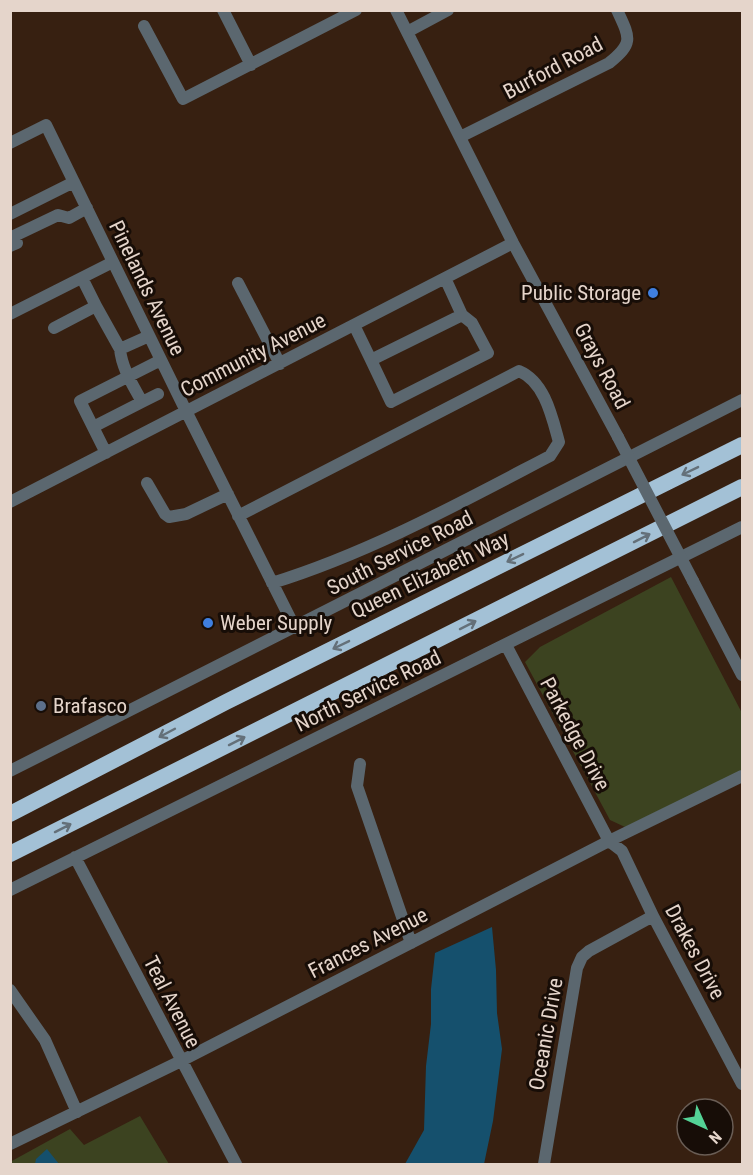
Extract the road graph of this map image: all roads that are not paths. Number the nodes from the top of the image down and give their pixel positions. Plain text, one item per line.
1 (223, 10) edge
2 (396, 10) edge
3 (448, 10) edge
4 (617, 10) edge
5 (349, 12) edge
6 (144, 26) dead end
7 (407, 32) junction
8 (251, 64) junction
9 (460, 137) junction
10 (10, 143) edge
11 (74, 182) junction
12 (87, 208) junction
13 (10, 214) edge
14 (513, 243) junction
15 (10, 246) edge
16 (113, 262) junction
17 (82, 278) junction
18 (445, 278) junction
19 (238, 283) dead end
20 (96, 306) junction
21 (10, 314) edge
22 (462, 315) junction
23 (354, 325) junction
24 (54, 328) dead end
25 (149, 336) junction
26 (120, 350) junction
27 (161, 360) junction
28 (371, 360) junction
29 (280, 364) junction
30 (129, 376) junction
31 (158, 394) dead end
32 (742, 400) edge
33 (142, 402) junction
34 (186, 411) junction
35 (93, 427) junction
36 (742, 445) edge
37 (106, 453) junction
38 (147, 483) dead end
39 (742, 487) edge
40 (228, 494) junction
41 (10, 502) edge
42 (238, 516) junction
43 (742, 527) edge
44 (272, 583) junction
45 (295, 628) junction
46 (506, 645) junction
47 (742, 675) edge
48 (360, 764) dead end
49 (10, 771) edge
50 (742, 776) edge
51 (10, 814) edge
52 (609, 841) junction
53 (10, 854) edge
54 (75, 857) junction
55 (10, 890) edge
56 (653, 916) junction
57 (411, 943) junction
58 (10, 990) edge
59 (181, 1062) junction
60 (742, 1084) edge
61 (77, 1112) junction
62 (10, 1144) edge
63 (236, 1164) edge
64 (544, 1164) edge

1 - 8 street
2 - 7 street, Grays Road
3 - 7 street
4 - 9 street, Burford Road
5 - 8 street
6 - 8 street
7 - 9 street, Grays Road
9 - 14 street, Grays Road
10 - 11 street, Pinelands Avenue
11 - 12 street, Pinelands Avenue
11 - 13 street
12 - 15 street
12 - 16 street, Pinelands Avenue
14 - 18 street, Community Avenue
14 - 47 street, Grays Road, bridge
16 - 17 street
16 - 25 street, Pinelands Avenue
17 - 20 street
17 - 21 street
18 - 22 street
18 - 23 street, Community Avenue
19 - 29 street
20 - 24 street
20 - 26 street
22 - 28 street
22 - 28 street
23 - 28 street
23 - 29 street, Community Avenue
25 - 26 street
25 - 27 street, Pinelands Avenue
26 - 30 street
27 - 30 street
27 - 34 street, Pinelands Avenue
29 - 34 street, Community Avenue
30 - 33 street
30 - 35 street
31 - 33 street
32 - 45 street, South Service Road
33 - 35 street
34 - 37 street, Community Avenue
34 - 40 street, Pinelands Avenue
35 - 37 street
36 -> 51 highway, Queen Elizabeth Way
37 - 41 street, Community Avenue
38 - 40 street
53 -> 39 highway
40 - 42 street, Pinelands Avenue
42 - 44 street, Pinelands Avenue
42 - 44 street
43 - 46 street, North Service Road
44 - 45 street, Pinelands Avenue
45 - 49 street, South Service Road
46 - 52 street, Parkedge Drive
46 - 54 street, North Service Road
48 - 57 street
50 - 52 street, Frances Avenue
52 - 56 street, Drakes Drive
52 - 57 street, Frances Avenue
54 - 55 street, North Service Road
54 - 59 street, Teal Avenue
56 - 60 street, Drakes Drive
56 - 64 street, Oceanic Drive
57 - 59 street, Frances Avenue
58 - 61 street
59 - 61 street, Frances Avenue
59 - 63 street, Teal Avenue
61 - 62 street, Frances Avenue

